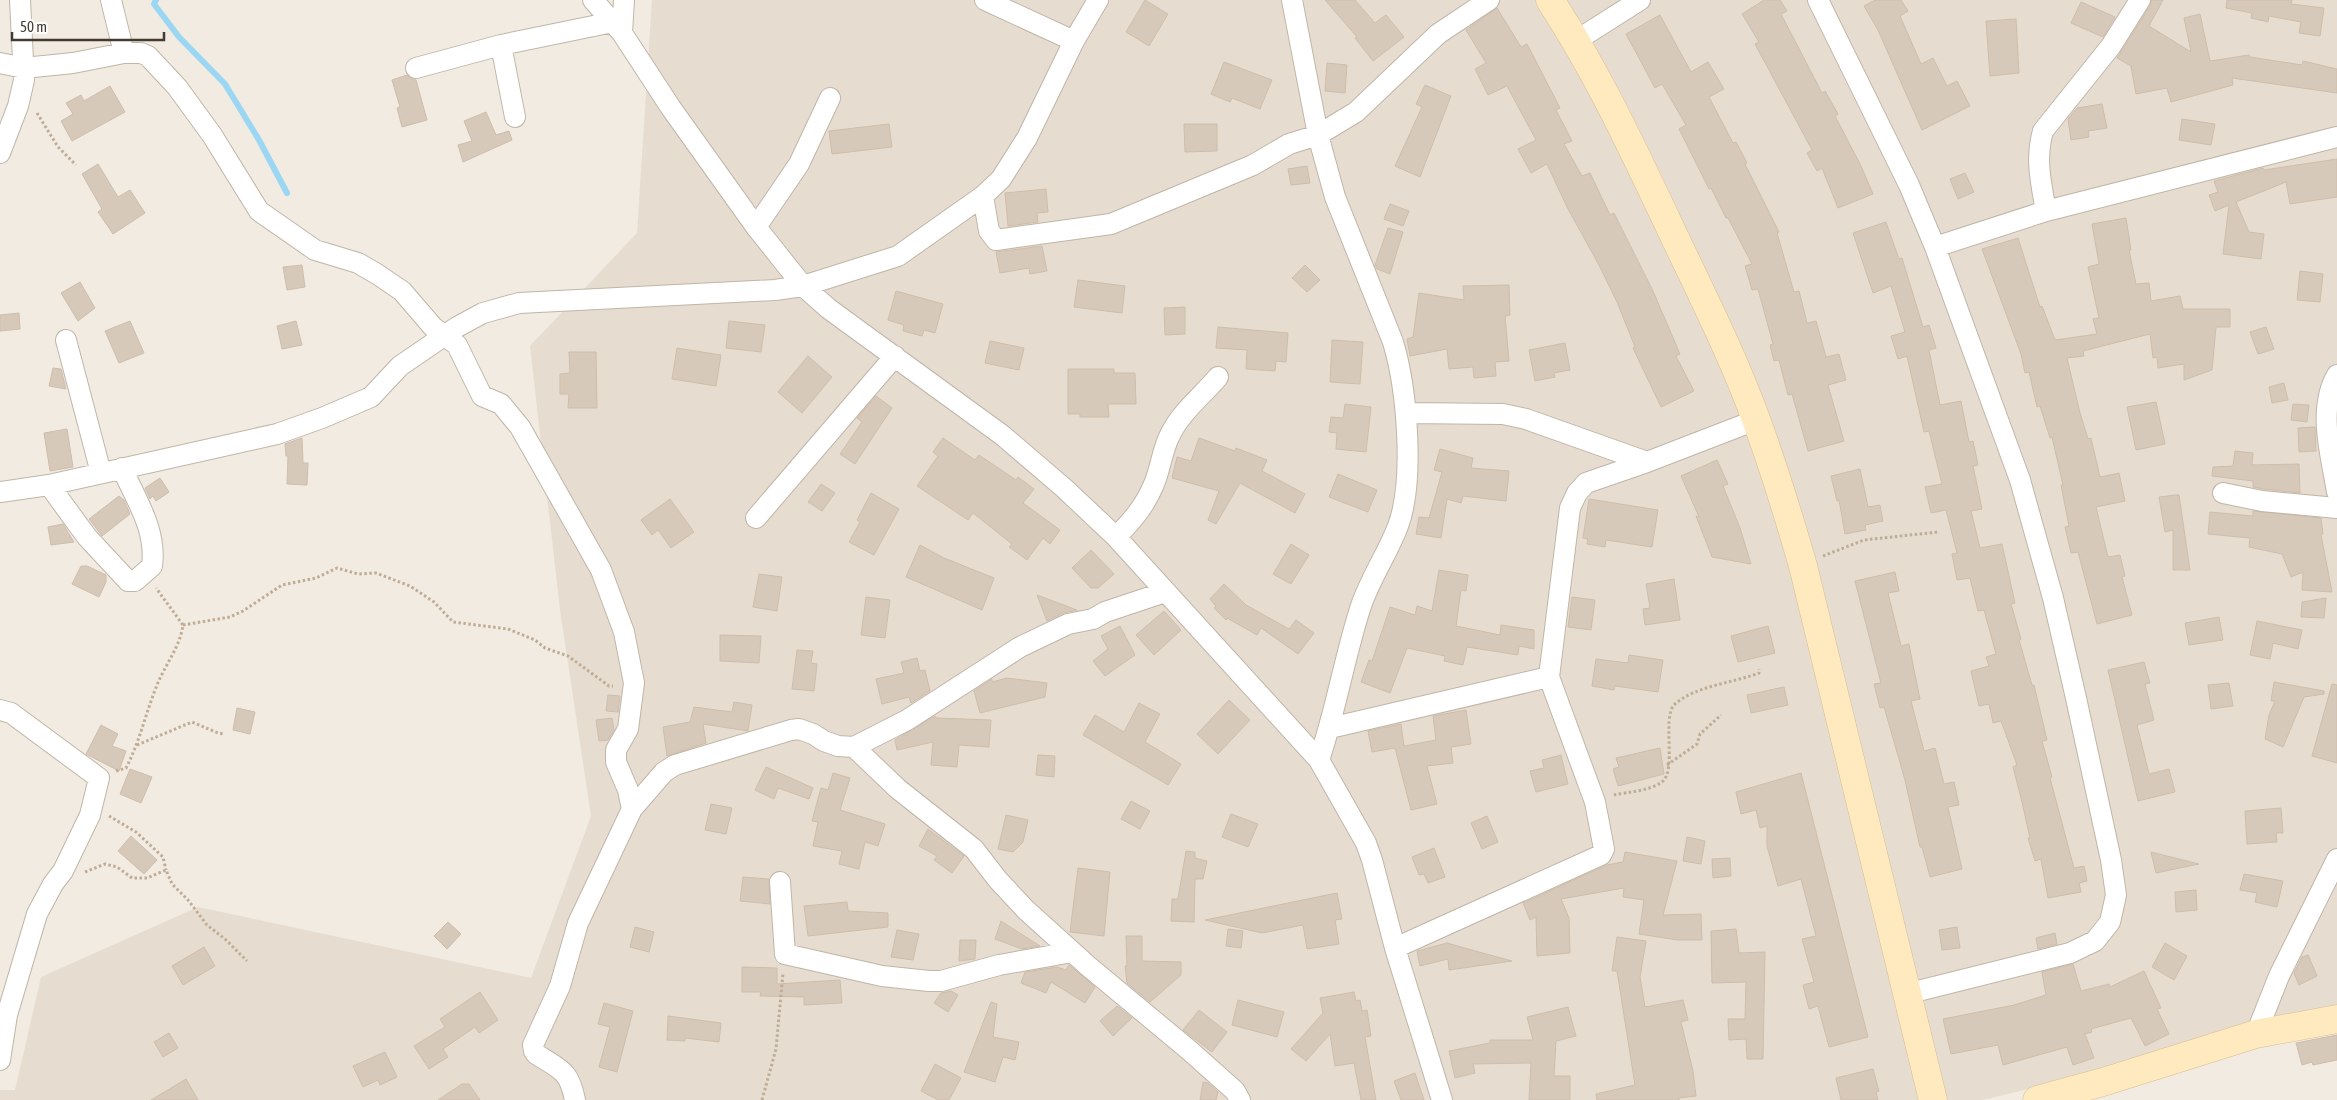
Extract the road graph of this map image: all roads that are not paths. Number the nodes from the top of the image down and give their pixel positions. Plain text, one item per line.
1 (20, 0) edge
2 (111, 0) edge
3 (593, 0) edge
4 (624, 0) edge
5 (986, 0) edge
6 (1098, 0) edge
7 (1292, 0) edge
8 (1489, 0) edge
9 (1550, 0) edge
10 (1640, 0) edge
11 (1818, 0) edge
12 (2140, 0) edge
13 (617, 28) junction
14 (1577, 40) junction
15 (1074, 41) junction
16 (501, 45) junction
17 (124, 53) junction
18 (0, 63) edge
19 (24, 68) junction
20 (416, 68) dead end
21 (830, 98) dead end
22 (515, 117) dead end
23 (1318, 135) junction
24 (2337, 137) edge
25 (0, 153) edge
26 (983, 196) junction
27 (2046, 212) junction
28 (756, 227) junction
29 (1936, 247) junction
30 (804, 286) junction
31 (445, 334) junction
32 (66, 340) dead end
33 (895, 356) junction
34 (2337, 375) edge
35 (1218, 377) dead end
36 (1406, 413) junction
37 (1756, 420) junction
38 (1647, 462) junction
39 (122, 468) junction
40 (100, 473) junction
41 (48, 485) junction
42 (0, 492) edge
43 (2223, 492) dead end
44 (2337, 492) edge
45 (2337, 508) edge
46 (756, 518) dead end
47 (1116, 537) junction
48 (1165, 592) junction
49 (1549, 677) junction
50 (0, 710) edge
51 (1330, 728) junction
52 (854, 747) junction
53 (1319, 760) junction
54 (632, 810) junction
55 (2337, 860) edge
56 (780, 882) dead end
57 (1395, 948) junction
58 (1072, 952) junction
59 (1906, 994) junction
60 (2337, 1019) edge
61 (2256, 1034) junction
62 (0, 1060) edge
63 (575, 1100) edge
64 (1240, 1100) edge
65 (1442, 1100) edge
66 (1932, 1100) edge
67 (2037, 1100) edge

1 - 19 street
2 - 17 street
3 - 13 street
4 - 13 street
5 - 15 street
6 - 15 street
7 - 23 street
8 - 23 street
9 - 14 street
10 - 14 street
11 - 29 street
12 - 27 street
13 - 16 street
13 - 28 street
14 - 37 street
15 - 26 street
16 - 20 street
16 - 22 street
17 - 19 street
17 - 31 street
18 - 19 street
19 - 25 street
21 - 28 street
23 - 26 street
23 - 36 street
24 - 27 street
26 - 30 street
27 - 29 street
28 - 30 street
29 - 59 street
30 - 31 street
30 - 33 street
31 - 39 street
31 - 54 street
32 - 40 street
33 - 46 street
33 - 47 street
34 - 44 street
35 - 47 street
36 - 38 street
36 - 51 street
37 - 38 street
37 - 59 street
38 - 49 street
39 - 40 street
39 - 41 street
40 - 41 street
41 - 42 street
43 - 45 street
47 - 48 street
48 - 52 street
48 - 53 street
49 - 51 street
49 - 57 street
50 - 62 street
51 - 53 street
52 - 54 street
52 - 58 street
53 - 57 street
54 - 63 street
55 - 61 street
56 - 58 street
57 - 65 street
58 - 64 street
59 - 66 street
60 - 61 street
61 - 67 street

